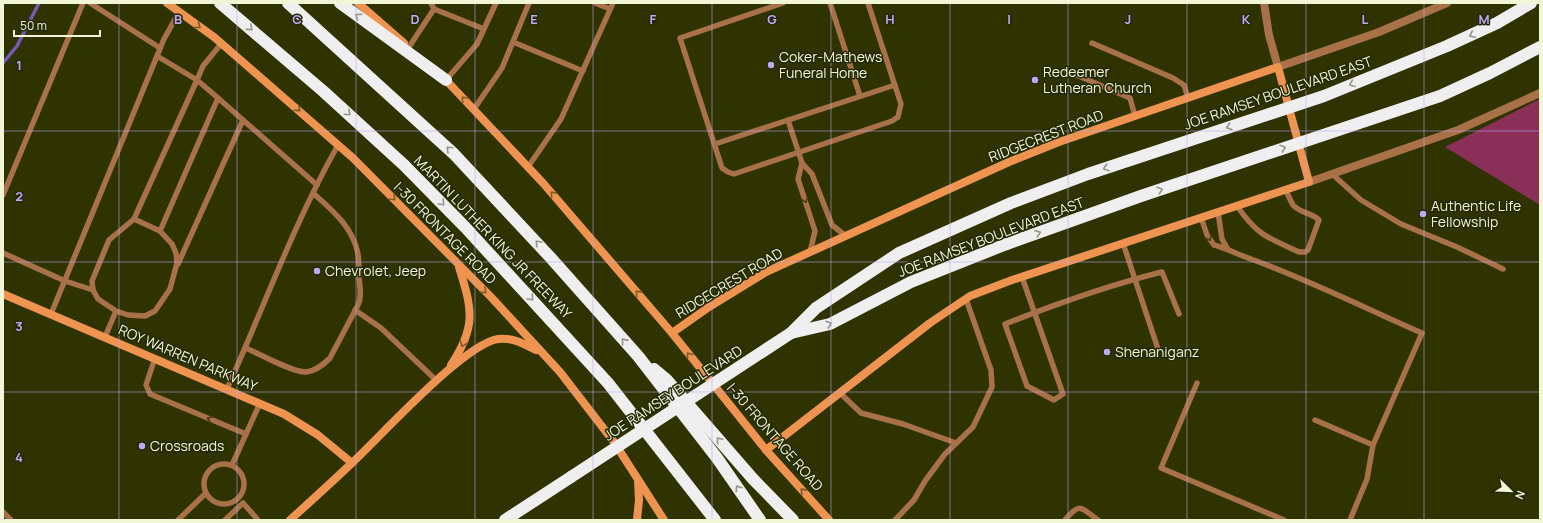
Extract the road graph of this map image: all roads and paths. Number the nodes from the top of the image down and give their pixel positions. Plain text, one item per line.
1 (83, 3) edge
2 (90, 3) edge
3 (167, 3) edge
4 (220, 3) edge
5 (288, 3) edge
6 (340, 3) edge
7 (358, 3) edge
8 (496, 3) edge
9 (529, 3) edge
10 (595, 3) edge
11 (613, 3) edge
12 (783, 3) edge
13 (830, 3) edge
14 (868, 3) edge
15 (1264, 3) edge
16 (1448, 3) edge
17 (1531, 3) edge
18 (432, 6) edge
19 (610, 10) junction
20 (179, 12) junction
21 (484, 29) junction
22 (513, 42) junction
23 (1092, 43) dead end
24 (221, 44) junction
25 (1540, 47) edge
26 (160, 48) junction
27 (409, 48) junction
28 (157, 56) junction
29 (1278, 67) junction
30 (583, 71) junction
31 (1067, 71) dead end
32 (197, 80) junction
33 (446, 80) junction
34 (895, 84) junction
35 (1540, 93) edge
36 (860, 96) junction
37 (218, 98) junction
38 (1188, 98) junction
39 (1289, 107) junction
40 (474, 109) junction
41 (1135, 116) junction
42 (243, 120) junction
43 (788, 120) junction
44 (1299, 143) junction
45 (715, 144) junction
46 (338, 145) junction
47 (798, 152) junction
48 (802, 163) junction
49 (528, 166) junction
50 (1332, 174) junction
51 (1310, 182) junction
52 (317, 185) junction
53 (1286, 190) junction
54 (313, 193) junction
55 (3, 195) edge
56 (1237, 206) junction
57 (1218, 212) junction
58 (1201, 218) junction
59 (134, 219) junction
60 (160, 231) junction
61 (846, 236) junction
62 (1123, 244) junction
63 (1228, 248) junction
64 (810, 252) junction
65 (3, 253) edge
66 (459, 266) junction
67 (176, 269) junction
68 (1504, 270) dead end
69 (1022, 277) junction
70 (1134, 279) junction
71 (65, 281) junction
72 (93, 290) junction
73 (3, 294) edge
74 (966, 299) junction
75 (356, 310) junction
76 (116, 312) junction
77 (1034, 312) junction
78 (51, 314) junction
79 (1179, 314) dead end
80 (672, 333) junction
81 (791, 333) junction
82 (105, 337) junction
83 (246, 348) junction
84 (1158, 349) dead end
85 (540, 352) junction
86 (638, 356) junction
87 (155, 358) junction
88 (449, 369) junction
89 (437, 380) junction
90 (1197, 383) dead end
91 (228, 389) junction
92 (840, 393) junction
93 (260, 403) junction
94 (1315, 420) dead end
95 (246, 434) junction
96 (956, 443) junction
97 (1373, 445) junction
98 (766, 450) junction
99 (352, 463) junction
100 (232, 465) junction
101 (638, 480) junction
102 (206, 493) junction
103 (241, 501) junction
104 (3, 512) edge
105 (11, 520) edge
106 (178, 520) edge
107 (225, 520) edge
108 (258, 520) edge
109 (290, 520) edge
110 (505, 520) edge
111 (637, 520) edge
112 (664, 520) edge
113 (715, 520) edge
114 (760, 520) edge
115 (792, 520) edge
116 (829, 520) edge
117 (895, 520) edge
118 (1065, 520) edge
119 (1098, 520) edge
120 (1284, 520) edge
121 (1350, 520) edge

1 - 55 lane
2 - 26 lane
3 - 20 street, I-30 FRONTAGE ROAD
4 -> 113 highway, MARTIN LUTHER KING JR FREEWAY
86 -> 5 highway, MARTIN LUTHER KING JR FREEWAY
33 -> 6 highway
7 - 27 street, I-30 FRONTAGE ROAD
8 - 21 lane
9 - 22 lane
10 - 19 lane
11 - 19 lane
12 - 45 lane
13 - 36 lane
14 - 34 lane
15 - 29 street
16 - 29 street, RIDGECREST ROAD
17 -> 39 highway, JOE RAMSEY BOULEVARD EAST
18 - 21 lane
18 - 27 lane
19 - 30 lane
20 -> 24 street, I-30 FRONTAGE ROAD
20 - 26 lane
21 - 33 lane
22 - 30 lane
22 - 40 lane
23 - 38 lane
24 - 32 lane
24 -> 46 street, I-30 FRONTAGE ROAD
25 - 44 highway, JOE RAMSEY BOULEVARD EAST
26 - 28 lane
27 - 33 street, I-30 FRONTAGE ROAD
28 - 32 lane
28 - 71 lane
29 - 38 street, RIDGECREST ROAD
29 - 39 street
30 - 49 lane
31 - 41 lane
32 - 37 lane
32 - 59 lane
40 -> 33 street, I-30 FRONTAGE ROAD
34 - 36 lane
34 - 47 lane
35 - 50 street
36 - 43 lane
37 - 42 lane
37 - 60 lane
38 - 41 street, RIDGECREST ROAD
39 - 44 street
39 -> 81 highway, JOE RAMSEY BOULEVARD EAST
40 - 49 street, I-30 FRONTAGE ROAD
41 - 61 street, RIDGECREST ROAD
42 - 52 lane
42 - 67 lane
43 - 45 lane
43 - 47 lane
44 - 51 street
81 -> 44 highway, JOE RAMSEY BOULEVARD EAST
45 - 47 lane
46 - 52 lane
46 -> 66 street, I-30 FRONTAGE ROAD
47 - 48 lane
48 - 61 lane
48 -> 64 lane
80 -> 49 street, I-30 FRONTAGE ROAD
50 - 51 street
50 - 68 lane
51 - 53 street
52 - 54 lane
53 - 56 street
53 - 56 lane
54 - 75 lane
54 - 83 lane
56 - 57 street
57 - 58 street
57 - 63 lane
58 - 62 street
58 -> 63 lane
59 - 60 lane
59 - 72 lane
60 - 67 lane
61 - 64 street, RIDGECREST ROAD
62 - 69 street
62 - 70 lane
63 - 97 lane
64 - 80 street, RIDGECREST ROAD
65 - 71 lane
66 -> 85 street, I-30 FRONTAGE ROAD
66 -> 88 street
67 - 76 lane
69 - 74 street
69 - 77 lane
70 - 77 lane
70 - 79 lane
70 - 84 lane
71 - 72 lane
71 - 78 lane
72 - 76 lane
73 - 78 street, ROY WARREN PARKWAY
74 - 92 street
74 - 96 lane
75 - 83 lane
75 - 89 lane
76 - 82 lane
77 - 77 lane
78 - 82 street, ROY WARREN PARKWAY
98 -> 80 street, I-30 FRONTAGE ROAD
81 - 110 highway, JOE RAMSEY BOULEVARD, bridge
82 - 87 street, ROY WARREN PARKWAY
83 - 91 lane
85 - 88 street
85 - 101 street, I-30 FRONTAGE ROAD
114 -> 86 highway, MARTIN LUTHER KING JR FREEWAY
115 -> 86 highway
87 - 91 street, ROY WARREN PARKWAY
95 -> 87 lane
88 - 89 street
89 - 99 street
90 - 120 lane
91 - 93 street, ROY WARREN PARKWAY
92 - 96 lane
92 - 98 street
93 - 95 lane
93 - 99 street, ROY WARREN PARKWAY
94 - 97 lane
95 - 100 lane
96 - 117 lane
97 - 121 lane
116 -> 98 street, I-30 FRONTAGE ROAD
99 - 109 street
100 - 102 lane
100 - 103 lane
101 - 111 street
101 - 112 street, I-30 FRONTAGE ROAD
102 - 103 lane
102 - 106 lane
103 - 107 lane
103 - 108 lane
104 - 105 lane
118 - 119 lane

